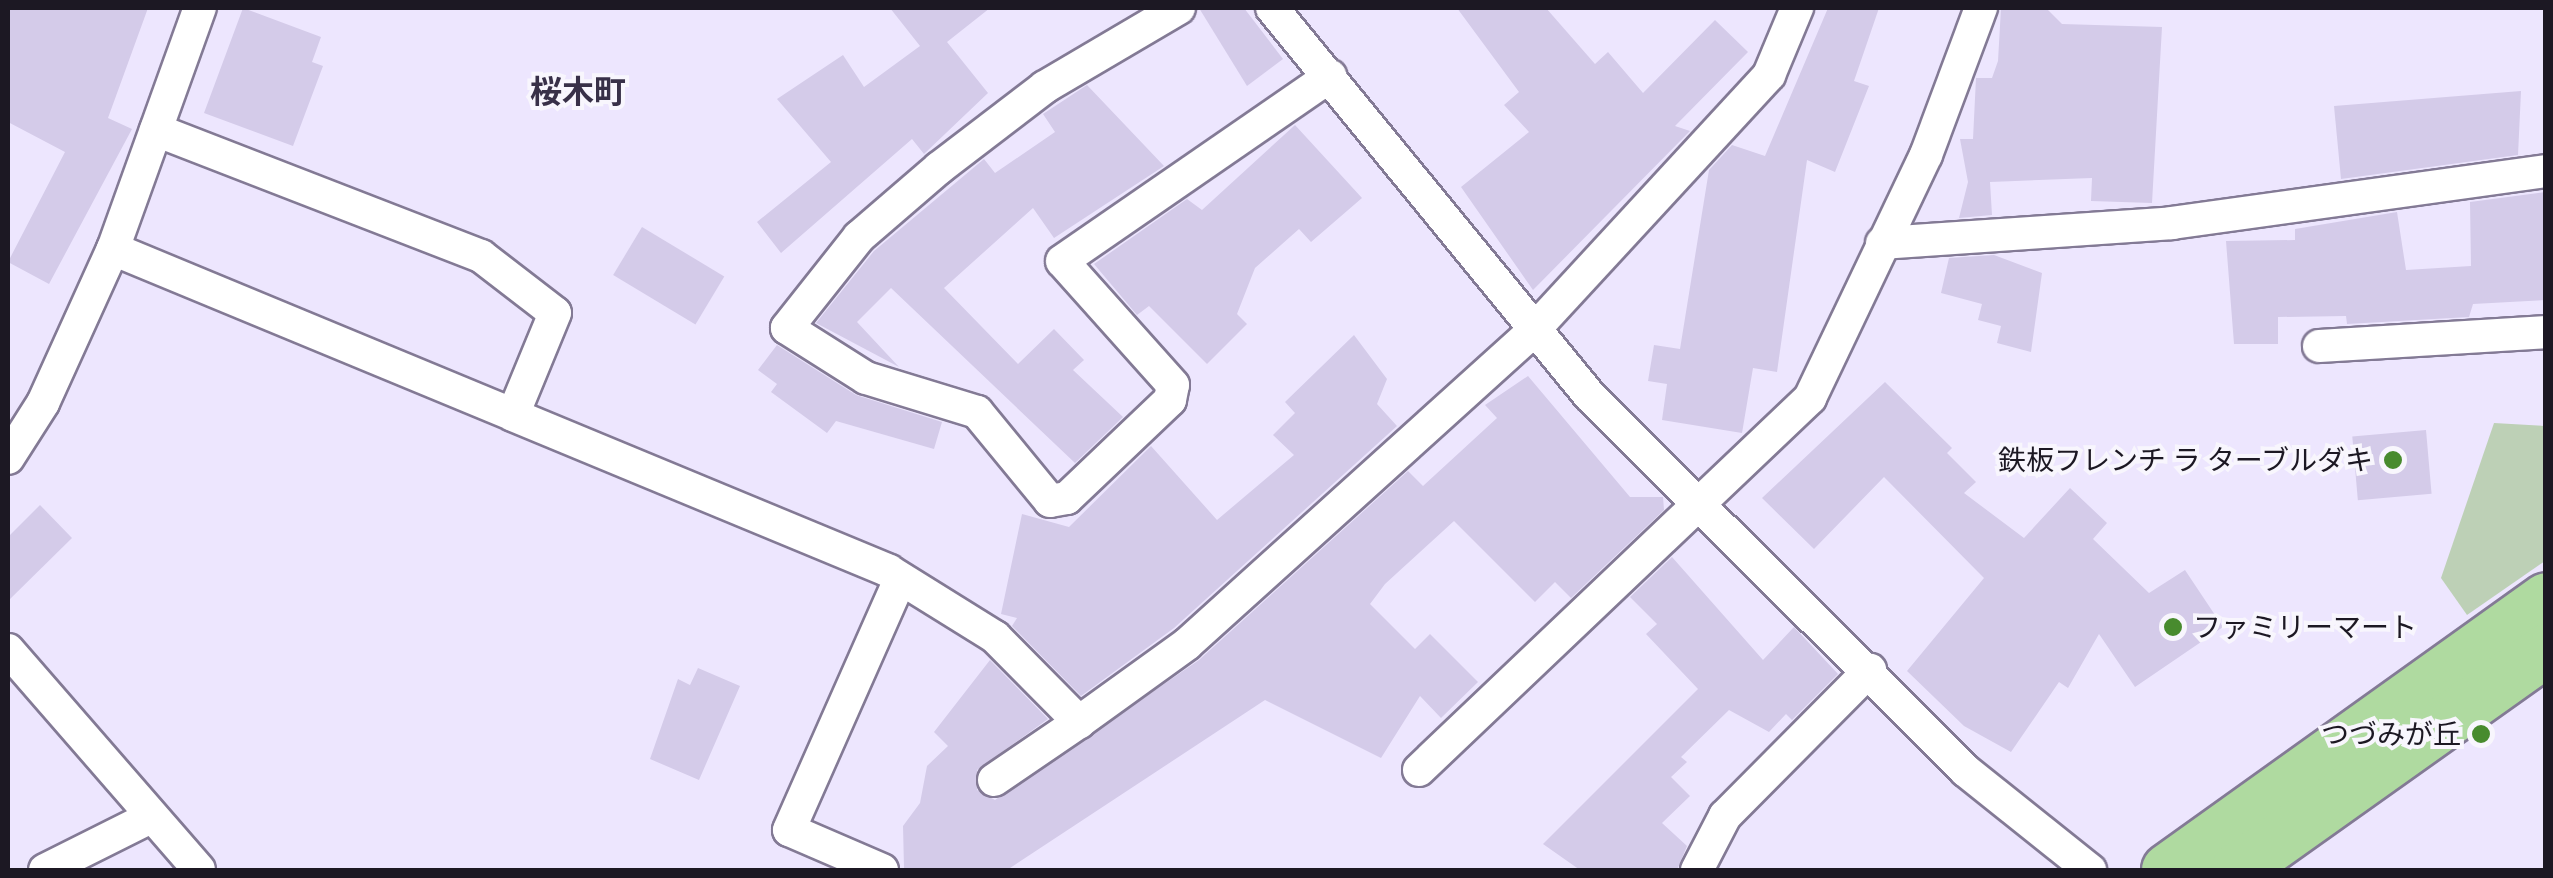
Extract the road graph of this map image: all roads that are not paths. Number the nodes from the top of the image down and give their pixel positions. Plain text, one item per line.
1 (200, 8) edge
2 (1179, 8) edge
3 (1272, 8) edge
4 (1797, 8) edge
5 (1981, 8) edge
6 (1330, 76) junction
7 (156, 130) junction
8 (2546, 172) edge
9 (1882, 243) junction
10 (113, 250) junction
11 (1532, 332) junction
12 (2546, 332) edge
13 (2318, 346) dead end
14 (512, 415) junction
15 (8, 458) edge
16 (1704, 506) junction
17 (898, 584) junction
18 (2546, 599) edge
19 (8, 650) edge
20 (2546, 650) edge
21 (1870, 670) junction
22 (1079, 722) junction
23 (1419, 770) dead end
24 (994, 780) dead end
25 (151, 816) junction
26 (45, 870) edge
27 (199, 870) edge
28 (882, 870) edge
29 (1697, 870) edge
30 (2090, 870) edge
31 (2168, 870) edge
32 (2237, 870) edge

1 - 7 street
2 - 6 street
3 - 6 street
4 - 11 street
5 - 9 street
6 - 11 street
7 - 10 street
7 - 14 street
8 - 9 street
9 - 16 street
10 - 14 street
10 - 15 street
11 - 16 street
11 - 22 street
12 - 13 street
14 - 17 street
16 - 21 street
16 - 23 street
17 - 22 street
17 - 28 street
18 - 31 main road
19 - 25 street
20 - 32 main road
21 - 29 street
21 - 30 street
22 - 24 street
25 - 26 street
25 - 27 street

